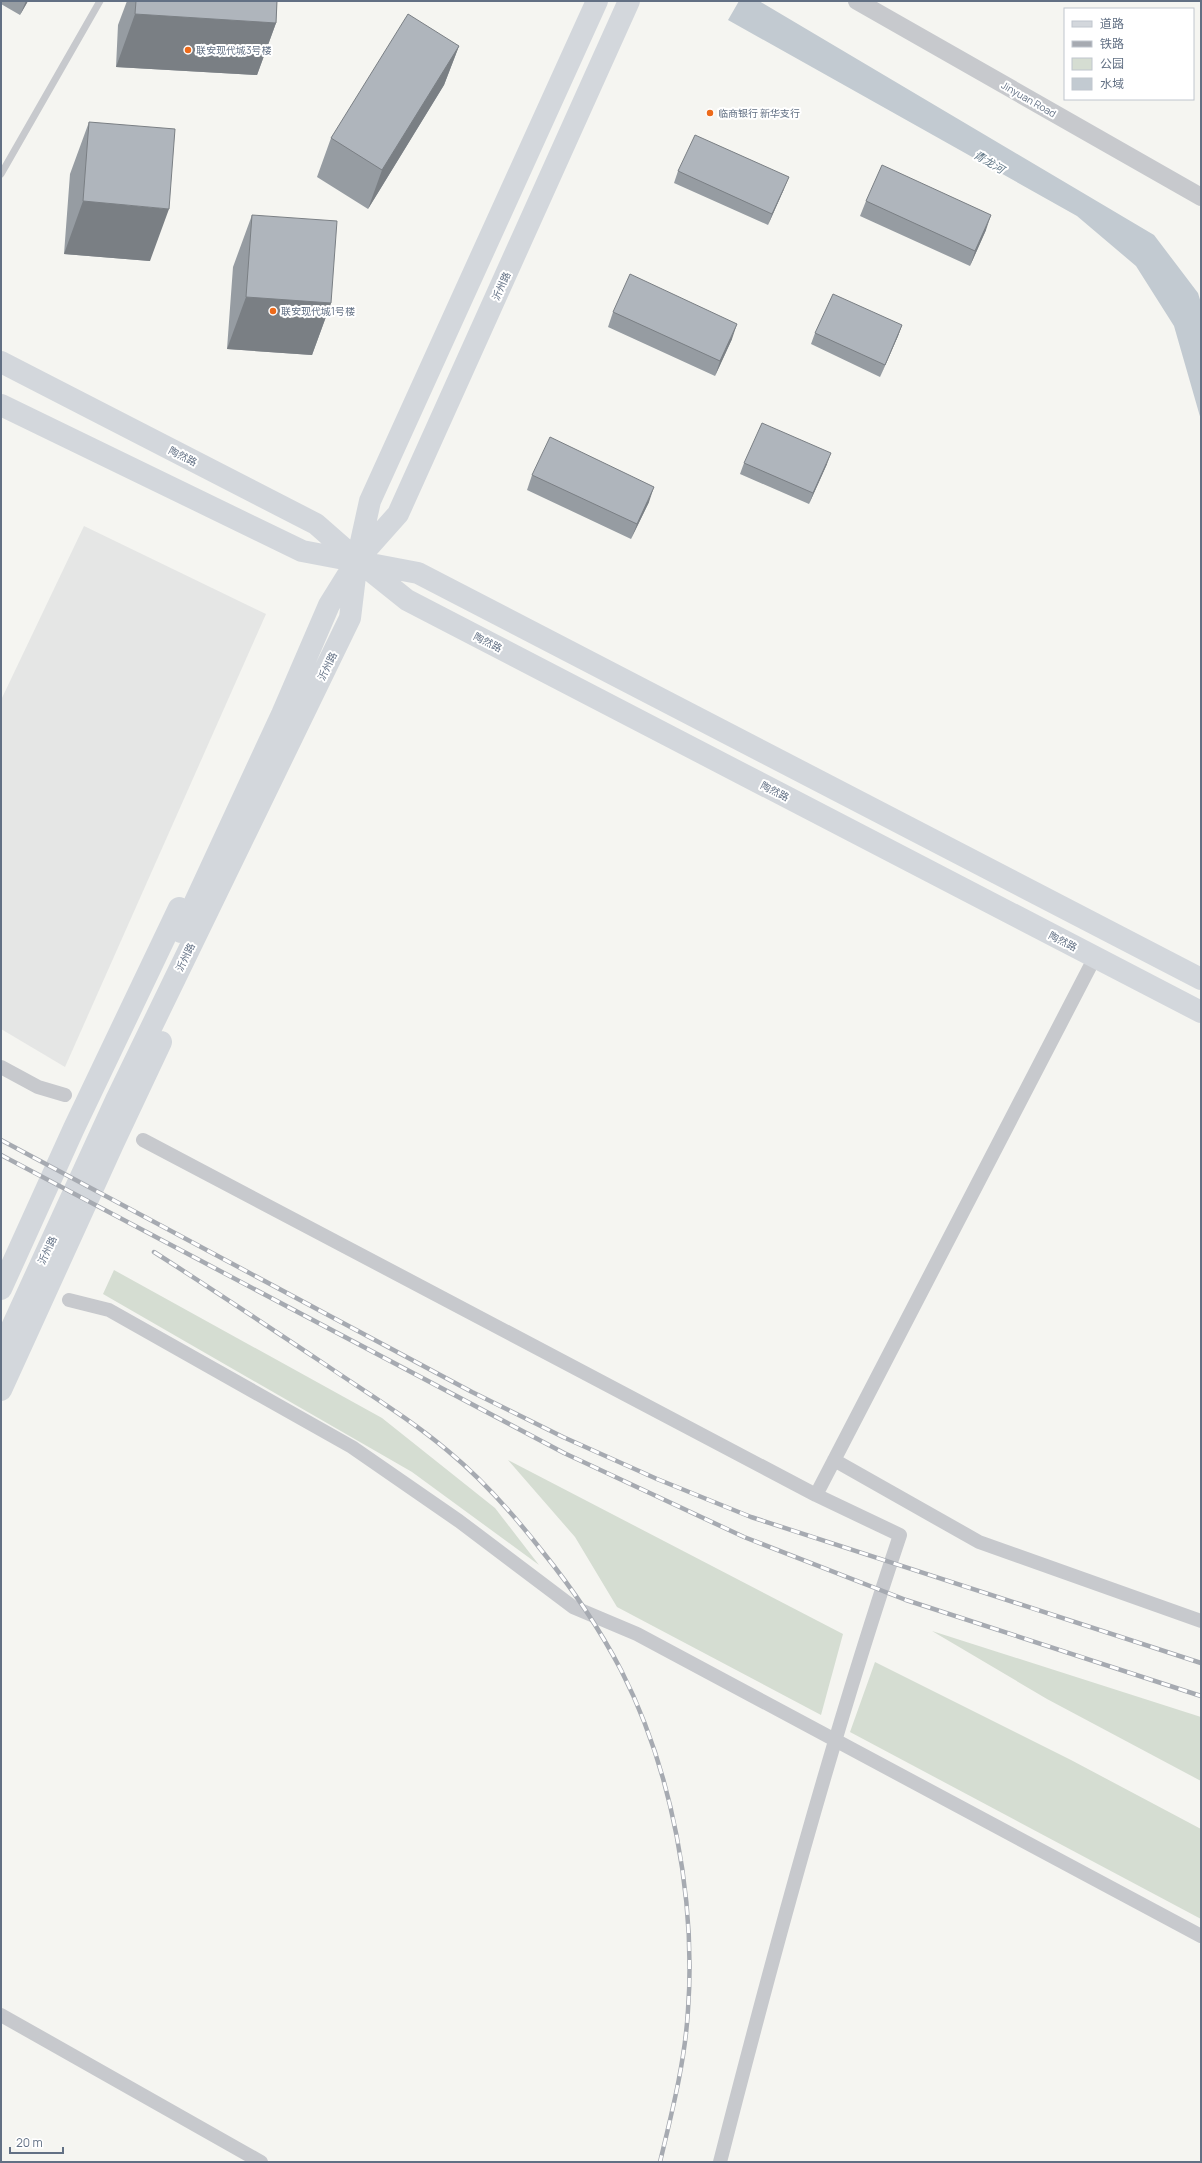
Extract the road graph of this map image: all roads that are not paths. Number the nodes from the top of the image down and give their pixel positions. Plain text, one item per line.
1 (100, 1) edge
2 (597, 1) edge
3 (629, 1) edge
4 (857, 1) edge
5 (1, 174) edge
6 (1201, 197) edge
7 (1, 362) edge
8 (1, 405) edge
9 (357, 560) junction
10 (289, 720) junction
11 (964, 889) junction
12 (1052, 903) junction
13 (1095, 957) junction
14 (1201, 980) edge
15 (1201, 983) edge
16 (1152, 986) junction
17 (1201, 1012) edge
18 (1, 1067) edge
19 (65, 1095) dead end
20 (142, 1140) dead end
21 (1, 1288) edge
22 (69, 1300) dead end
23 (1, 1317) edge
24 (1, 1351) edge
25 (1, 1390) edge
26 (834, 1460) junction
27 (816, 1495) junction
28 (1201, 1621) edge
29 (836, 1739) junction
30 (1201, 1936) edge
31 (1, 2015) edge
32 (261, 2162) edge
33 (720, 2162) edge

1 - 5 lane
2 - 9 main road, 沂州路
3 - 9 main road, 沂州路
4 - 6 street, Jinyuan Road
7 - 9 main road, 陶然路
8 - 9 main road, 陶然路
9 - 10 main road, 沂州路
9 - 11 main road, 陶然路
9 - 12 main road, 陶然路
10 - 21 main road
10 - 23 main road, 沂州路
10 - 24 main road, 沂州路
10 - 25 main road
11 - 12 main road
11 - 13 main road, 陶然路
12 - 14 main road, 陶然路
13 - 16 main road, 陶然路
13 - 26 street
15 - 16 main road
16 - 17 main road, 陶然路
18 - 19 street
20 - 27 street
22 - 29 street
26 - 27 street
26 - 28 street
27 - 29 street
29 - 30 street
29 - 33 street
31 - 32 street

